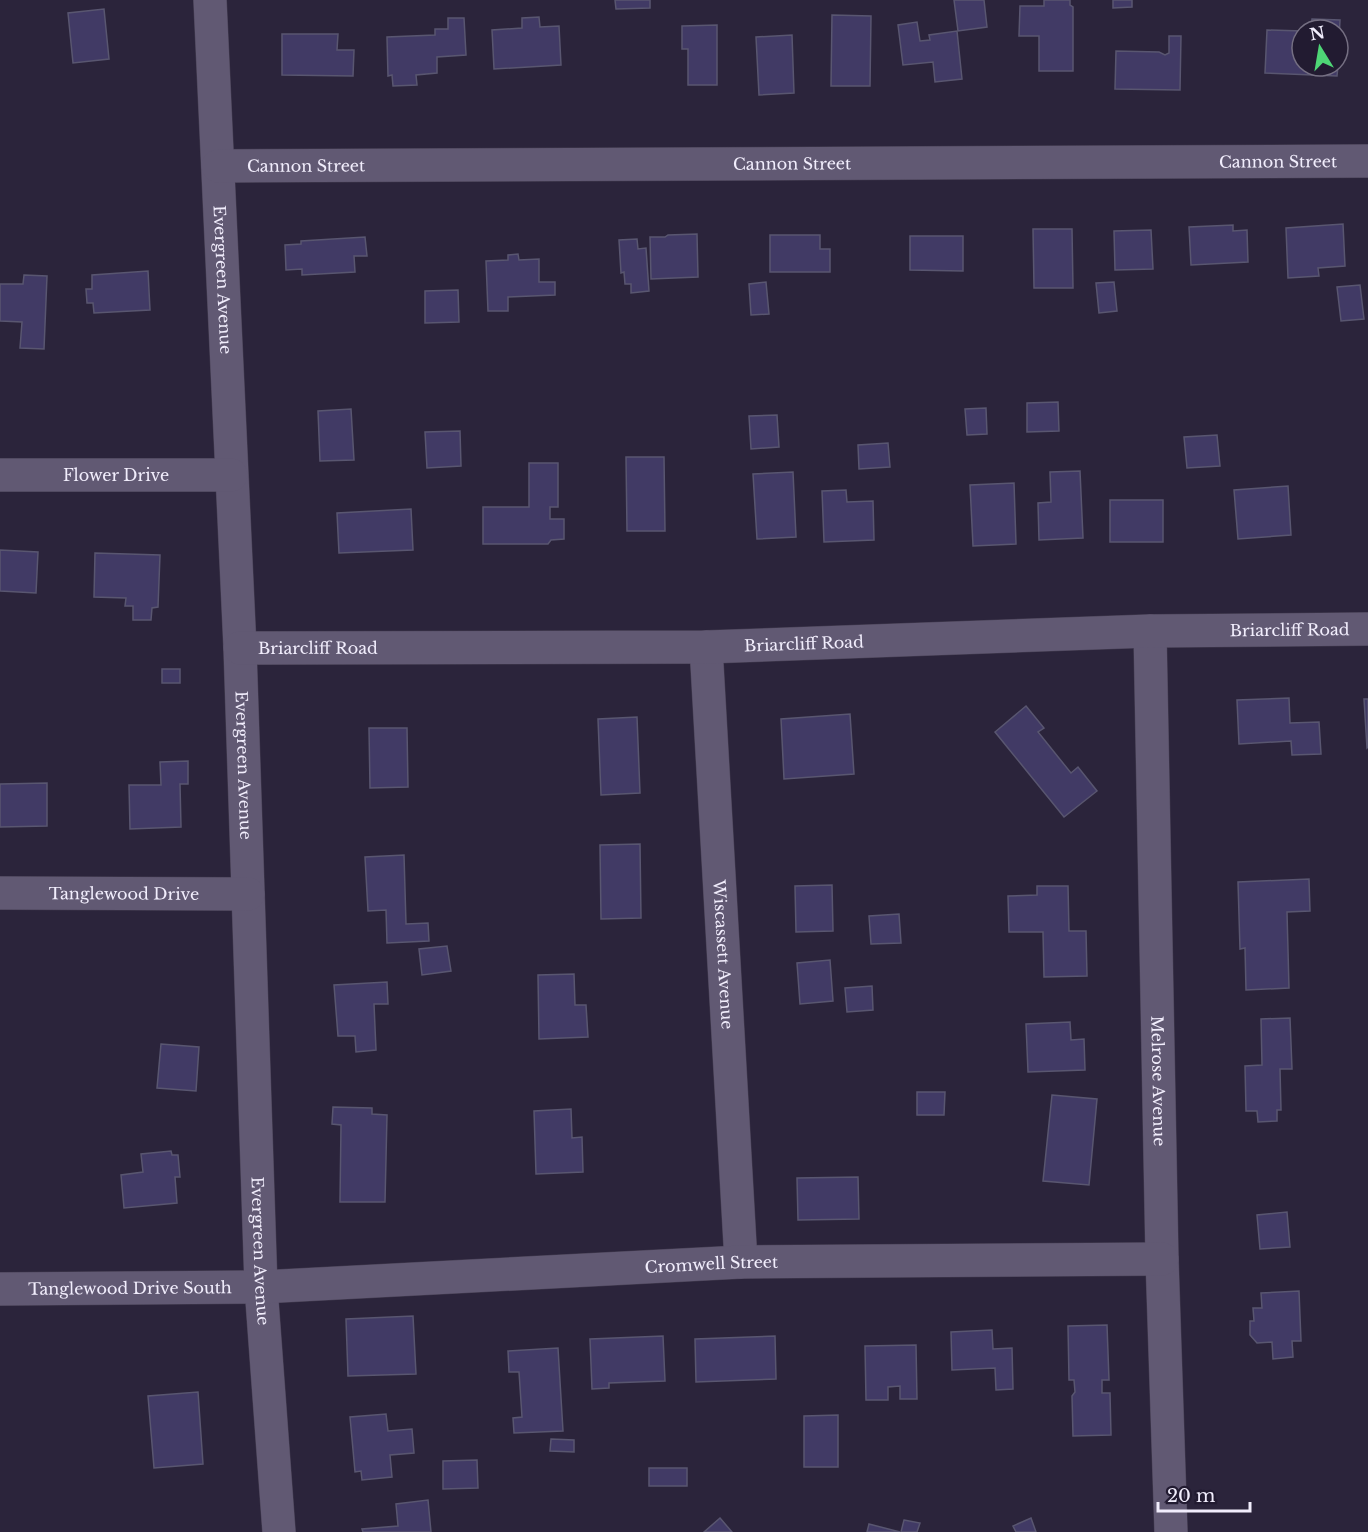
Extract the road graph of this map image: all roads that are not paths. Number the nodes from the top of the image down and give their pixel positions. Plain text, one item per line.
1 (210, 0) edge
2 (1368, 161) edge
3 (218, 166) junction
4 (0, 475) edge
5 (231, 475) junction
6 (1368, 629) edge
7 (1150, 631) junction
8 (706, 647) junction
9 (240, 648) junction
10 (0, 893) edge
11 (248, 894) junction
12 (1162, 1258) junction
13 (741, 1262) junction
14 (261, 1287) junction
15 (0, 1289) edge
16 (279, 1532) edge
17 (1171, 1532) edge

1 - 3 street, Evergreen Avenue
2 - 3 street, Cannon Street
3 - 5 street, Evergreen Avenue
4 - 5 street, Flower Drive
5 - 9 street, Evergreen Avenue
6 - 7 street, Briarcliff Road
7 - 8 street, Briarcliff Road
7 - 12 street, Melrose Avenue
8 - 9 street, Briarcliff Road
8 - 13 street, Wiscassett Avenue
9 - 11 street, Evergreen Avenue
10 - 11 street, Tanglewood Drive
11 - 14 street, Evergreen Avenue
12 - 13 street, Cromwell Street
12 - 17 street, Melrose Avenue
13 - 14 street, Cromwell Street
14 - 15 street, Tanglewood Drive South
14 - 16 street, Evergreen Avenue

